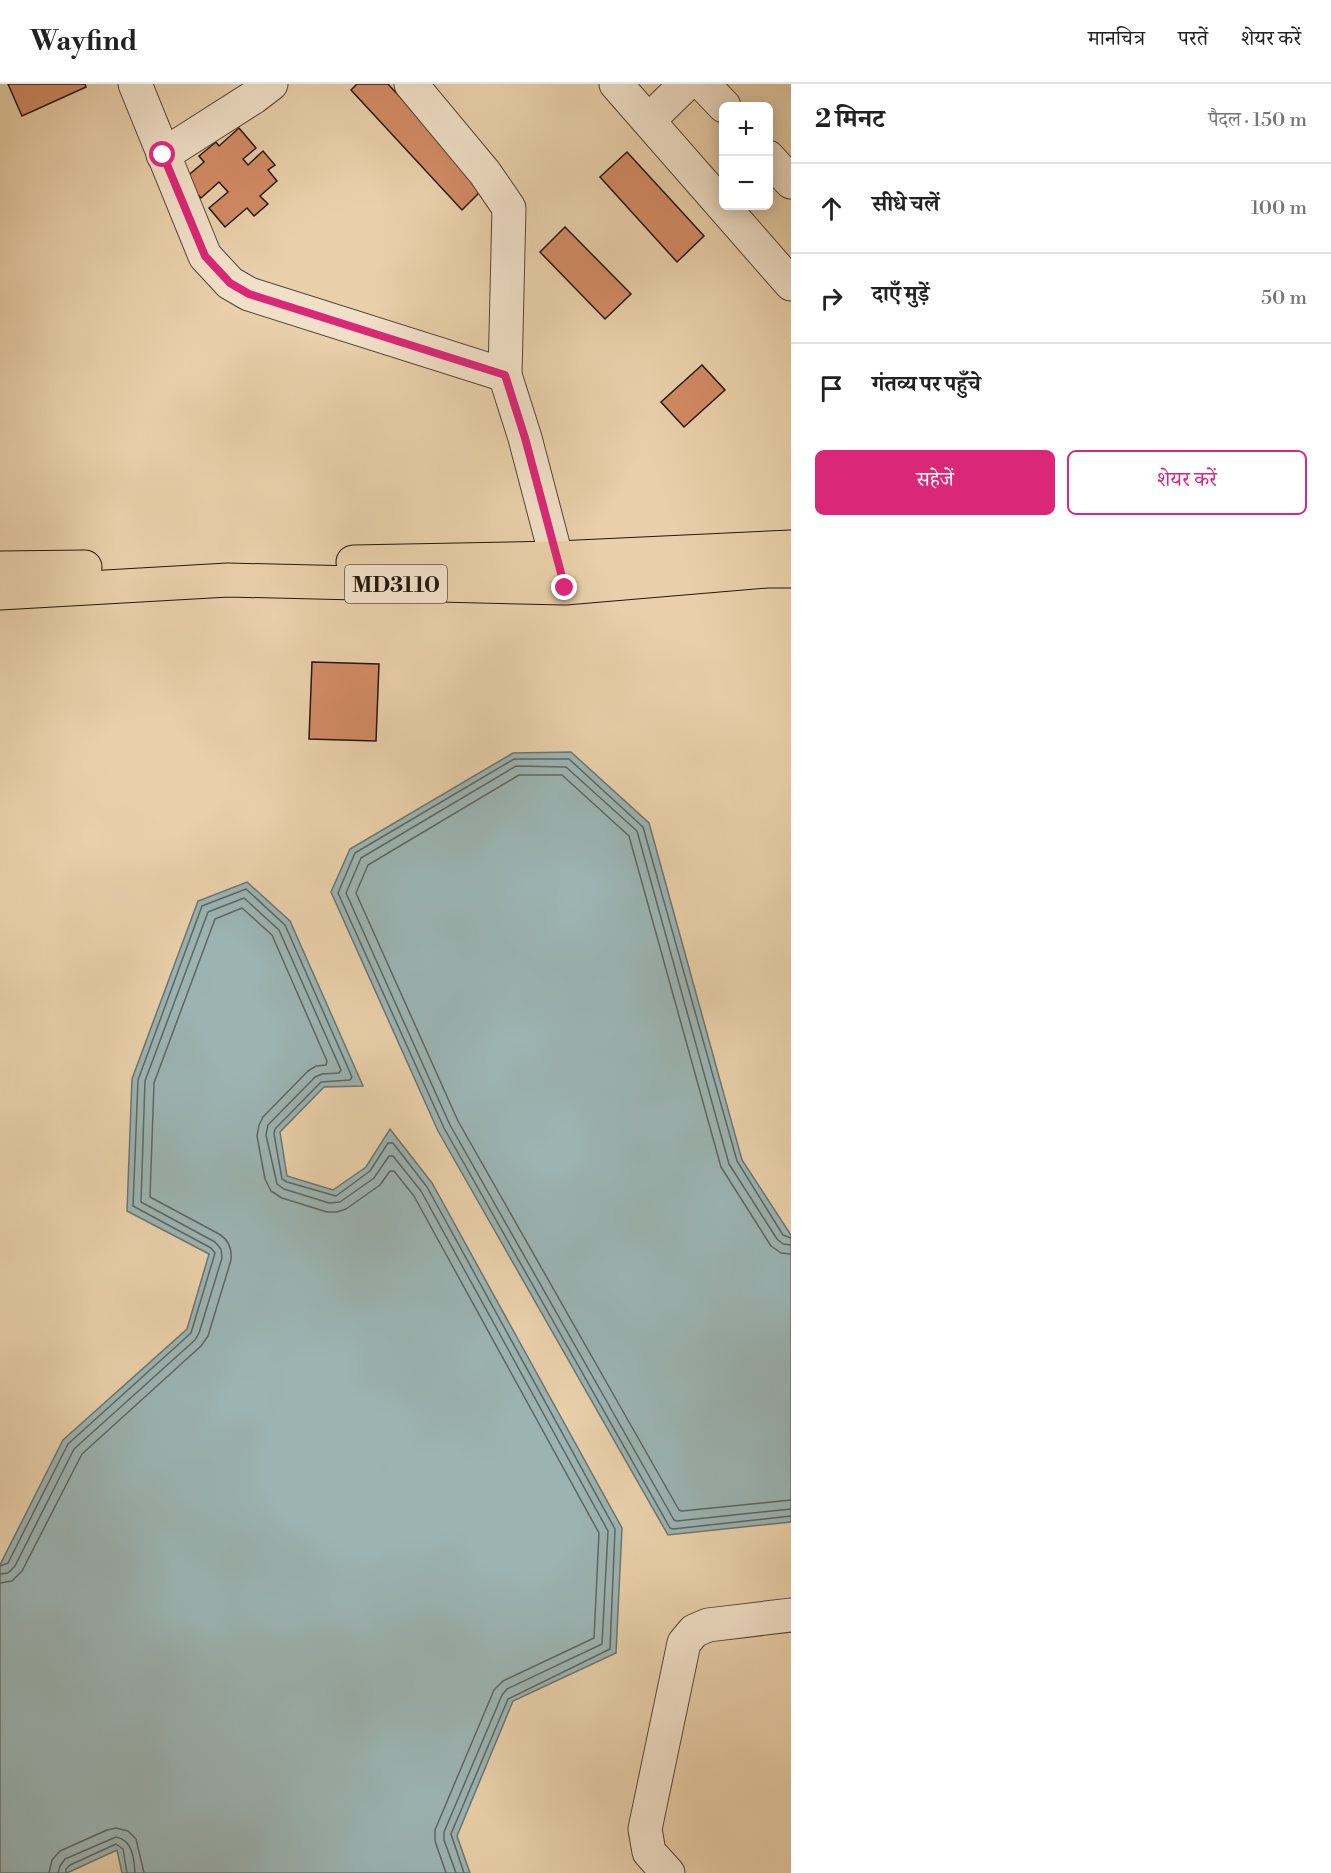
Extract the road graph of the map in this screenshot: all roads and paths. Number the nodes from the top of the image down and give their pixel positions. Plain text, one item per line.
1 (135, 84) edge
2 (271, 84) edge
3 (411, 84) edge
4 (616, 84) edge
5 (686, 84) edge
6 (704, 84) edge
7 (720, 102) edge
8 (649, 120) junction
9 (163, 155) junction
10 (773, 162) edge
11 (791, 182) edge
12 (791, 284) edge
13 (505, 375) junction
14 (783, 553) edge
15 (0, 568) edge
16 (561, 573) junction
17 (0, 593) edge
18 (791, 1615) edge
19 (668, 1873) edge

1 - 9 street
2 - 9 street
3 - 13 street
4 - 8 street
5 - 8 street
6 - 7 street
8 - 12 street
9 - 13 street
10 - 11 street
13 - 16 street
14 - 16 main road, MD3110
15 - 16 main road, MD3110
16 - 17 main road, MD3110
18 - 19 street

